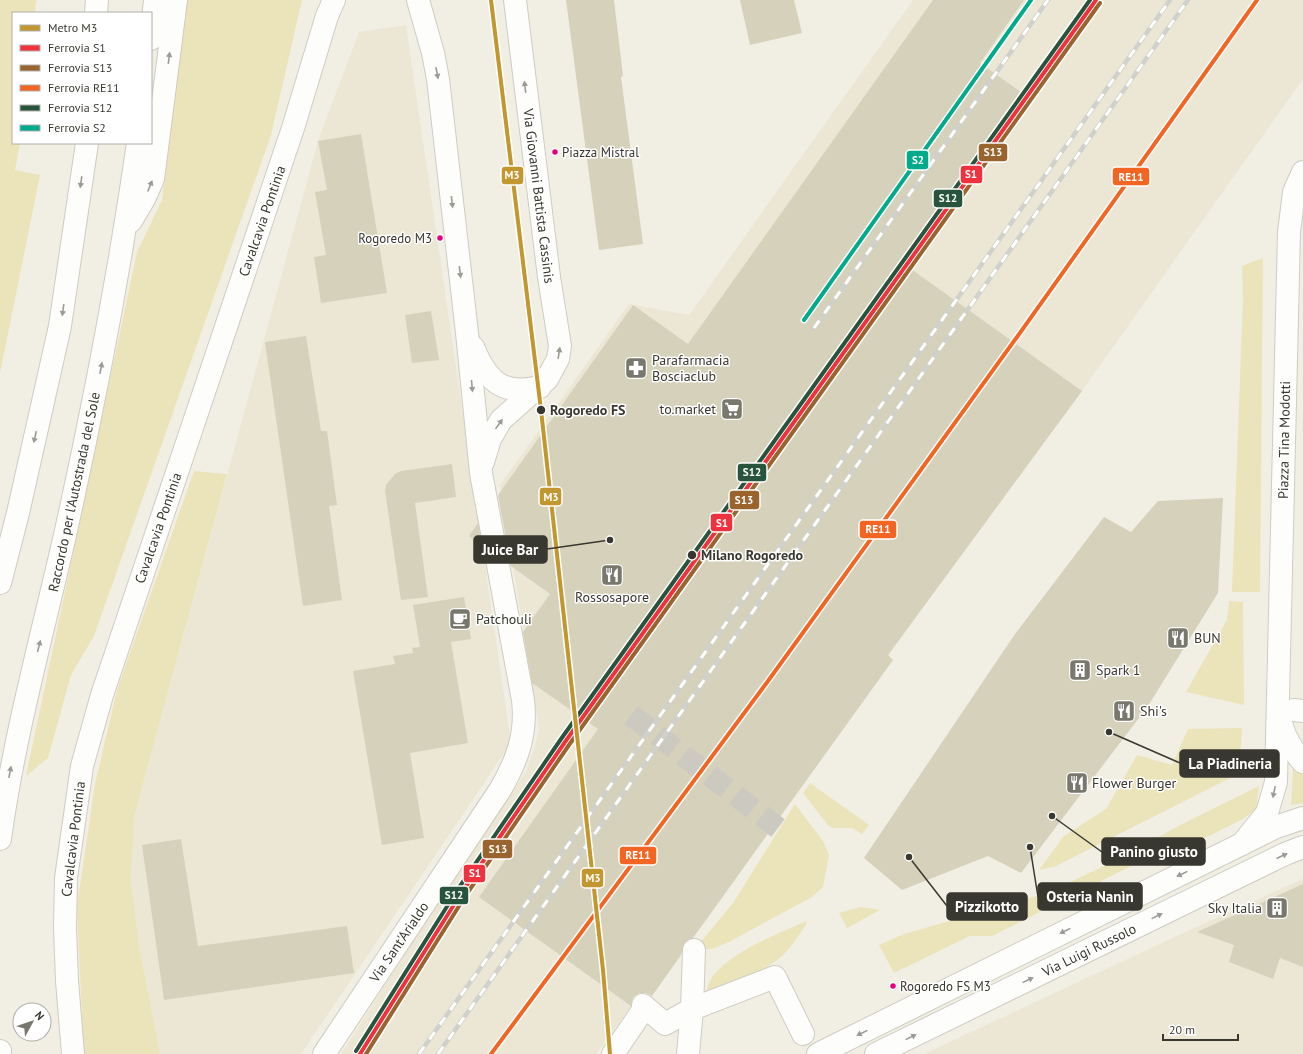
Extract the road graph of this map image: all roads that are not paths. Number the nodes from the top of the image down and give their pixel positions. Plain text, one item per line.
1 (97, 0) edge
2 (155, 0) edge
3 (176, 0) edge
4 (418, 0) edge
5 (514, 0) edge
6 (330, 5) edge
7 (96, 12) edge
8 (152, 29) edge
9 (87, 144) edge
10 (138, 144) edge
11 (1303, 172) edge
12 (123, 247) junction
13 (468, 333) junction
14 (540, 387) junction
15 (481, 473) junction
16 (0, 583) edge
17 (1292, 711) edge
18 (1303, 762) edge
19 (500, 790) joint
20 (1303, 818) edge
21 (0, 839) edge
22 (1242, 844) junction
23 (1303, 847) edge
24 (694, 950) dead end
25 (692, 1009) junction
26 (803, 1034) dead end
27 (0, 1051) edge
28 (0, 1054) edge
29 (73, 1054) edge
30 (324, 1054) edge
31 (613, 1054) edge
32 (688, 1054) edge
33 (818, 1054) edge
34 (876, 1054) edge

1 - 7 main road
2 - 8 main road
12 -> 3 main road
4 -> 13 main road, Via Giovanni Battista Cassinis
14 -> 5 main road, Via Giovanni Battista Cassinis
6 - 29 main road, Cavalcavia Pontinia
9 -> 16 main road
10 - 12 main road, Raccordo per l'Autostrada del Sole
11 - 17 main road, Piazza Tina Modotti
21 -> 12 main road, Raccordo per l'Autostrada del Sole
13 - 14 main road, Via Giovanni Battista Cassinis
13 -> 15 main road, Via Giovanni Battista Cassinis
15 -> 14 main road, Via Giovanni Battista Cassinis
15 - 19 main road, Via Giovanni Battista Cassinis
17 - 18 main road, Piazza Tina Modotti
17 -> 22 main road, Piazza Tina Modotti
19 - 30 main road, Via Sant'Arialdo
20 - 22 main road, Via Luigi Russolo
22 -> 33 main road, Via Luigi Russolo
34 -> 23 main road, Via Luigi Russolo
24 - 25 main road
25 - 26 main road
25 - 31 main road
25 - 32 main road
27 - 28 main road

